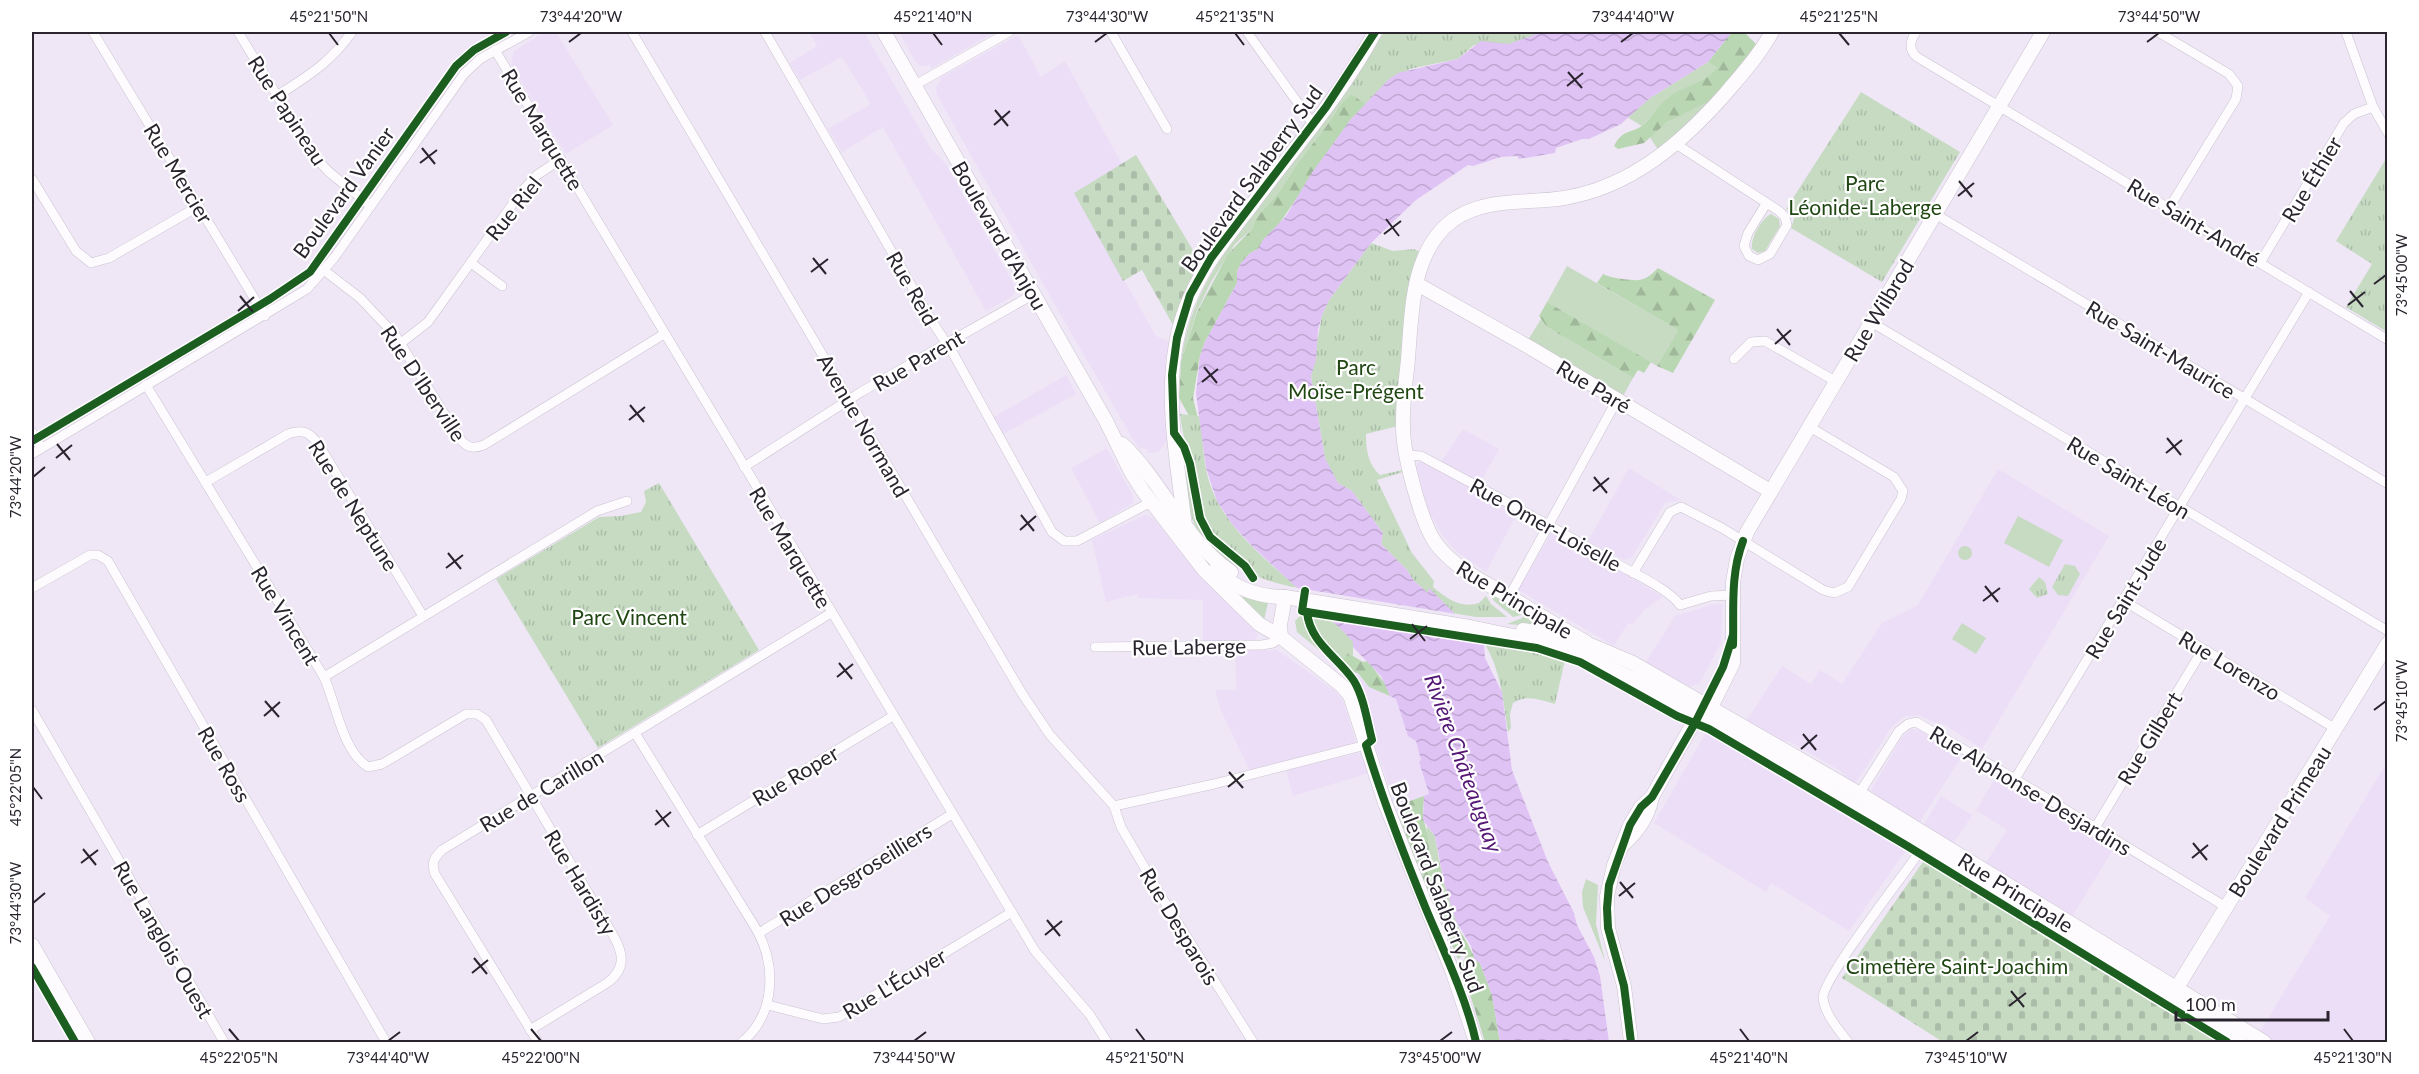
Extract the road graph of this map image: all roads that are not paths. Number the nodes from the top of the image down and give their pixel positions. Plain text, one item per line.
1 (93, 32) edge
2 (238, 32) edge
3 (352, 32) edge
4 (529, 32) edge
5 (632, 32) edge
6 (765, 32) edge
7 (884, 32) edge
8 (1009, 32) edge
9 (1111, 32) edge
10 (1248, 32) edge
11 (1375, 32) edge
12 (1772, 32) edge
13 (1916, 32) edge
14 (2043, 32) edge
15 (2158, 32) edge
16 (2346, 32) edge
17 (495, 50) junction
18 (915, 85) junction
19 (277, 96) junction
20 (1999, 106) junction
21 (2373, 107) junction
22 (1313, 124) junction
23 (1167, 129) dead end
24 (2388, 133) edge
25 (1676, 144) junction
26 (561, 159) junction
27 (32, 179) edge
28 (1766, 204) junction
29 (199, 206) junction
30 (371, 206) junction
31 (2169, 208) junction
32 (1935, 214) junction
33 (471, 263) junction
34 (2260, 263) junction
35 (324, 272) junction
36 (1417, 284) junction
37 (502, 286) dead end
38 (2309, 292) junction
39 (1034, 294) junction
40 (265, 316) junction
41 (1871, 322) junction
42 (664, 334) junction
43 (2388, 340) edge
44 (401, 343) junction
45 (946, 344) junction
46 (1734, 359) dead end
47 (1835, 381) junction
48 (146, 385) junction
49 (2244, 398) junction
50 (850, 400) junction
51 (1617, 400) junction
52 (1808, 426) junction
53 (32, 432) edge
54 (41, 448) junction
55 (32, 454) edge
56 (1408, 456) junction
57 (744, 467) junction
58 (1178, 474) junction
59 (206, 482) junction
60 (2388, 484) edge
61 (1770, 491) junction
62 (1156, 498) junction
63 (627, 501) dead end
64 (2179, 507) junction
65 (1549, 525) junction
66 (1185, 526) junction
67 (1743, 541) junction
68 (1194, 555) junction
69 (1633, 573) junction
70 (32, 588) edge
71 (1733, 595) junction
72 (1285, 597) junction
73 (1509, 597) junction
74 (2124, 601) junction
75 (831, 613) junction
76 (423, 616) junction
77 (1470, 627) junction
78 (2388, 631) edge
79 (1281, 637) junction
80 (1586, 642) junction
81 (2388, 643) edge
82 (1095, 647) dead end
83 (2203, 650) junction
84 (324, 677) junction
85 (1704, 709) junction
86 (32, 710) edge
87 (893, 716) junction
88 (2336, 729) junction
89 (635, 733) junction
90 (1366, 745) junction
91 (2015, 779) junction
92 (1860, 794) junction
93 (530, 796) junction
94 (1839, 798) junction
95 (1114, 807) junction
96 (952, 814) junction
97 (2094, 828) junction
98 (697, 835) junction
99 (1923, 847) junction
100 (2226, 907) junction
101 (1012, 912) junction
102 (759, 933) junction
103 (32, 945) edge
104 (2173, 993) junction
105 (768, 1005) junction
106 (530, 1030) junction
107 (88, 1042) edge
108 (224, 1042) edge
109 (386, 1042) edge
110 (538, 1042) edge
111 (742, 1042) edge
112 (1107, 1042) edge
113 (1253, 1042) edge
114 (1476, 1042) edge
115 (1631, 1042) edge
116 (1848, 1042) edge
117 (2240, 1042) edge
118 (2264, 1042) edge

1 - 29 street, Rue Mercier
2 - 19 street, Rue Papineau
3 - 19 street
4 - 17 street, Boulevard Vanier
5 - 50 street, Avenue Normand
6 - 45 street, Rue Reid
7 - 18 street, Boulevard d'Anjou
8 - 18 street
9 - 23 street
10 - 22 street
11 - 22 street, Boulevard Salaberry Sud
12 - 25 street, Rue Principale
13 - 20 street, Rue Saint-André
14 - 20 street, Rue Wilbrod
15 - 31 street
16 - 21 street
17 - 26 street, Rue Marquette
17 - 30 street, Boulevard Vanier
18 - 39 street, Boulevard d'Anjou
19 - 30 street, Rue Papineau
20 - 31 street, Rue Saint-André
20 - 32 street, Rue Wilbrod
21 - 24 street
21 - 34 street, Rue Éthier
22 - 58 street, Boulevard Salaberry Sud
25 - 28 street
25 - 36 street, Rue Principale
26 - 33 street, Rue Riel
26 - 42 street, Rue Marquette
27 - 29 street
28 - 28 street
29 - 40 street, Rue Mercier
30 - 35 street, Boulevard Vanier
31 - 34 street, Rue Saint-André
32 - 41 street, Rue Wilbrod
32 - 49 street, Rue Saint-Maurice
33 - 37 street, Rue Riel
33 - 44 street, Rue Riel
34 - 38 street, Rue Saint-André
35 - 40 street, Boulevard Vanier
35 - 44 street, Rue D'Iberville
36 - 51 street, Rue Paré
36 - 56 street, Rue Principale
38 - 43 street, Rue Saint-André
38 - 49 street, Rue Saint-Jude
39 - 45 street, Rue Parent
39 - 62 street, Boulevard d'Anjou
40 - 48 street, Boulevard Vanier
41 - 47 street, Rue Wilbrod
41 - 64 street, Rue Saint-Léon
42 - 44 street, Rue D'Iberville
42 - 57 street, Rue Marquette
45 - 50 street, Rue Parent
45 - 62 street, Rue Reid
46 - 47 street
47 - 52 street, Rue Wilbrod
48 - 54 street, Boulevard Vanier
48 - 59 street, Rue Vincent
49 - 60 street, Rue Saint-Maurice
49 - 64 street, Rue Saint-Jude
50 - 57 street, Rue Parent
50 - 95 street, Avenue Normand
51 - 61 street, Rue Paré
51 - 65 street
52 - 61 street, Rue Wilbrod
52 - 67 street
53 - 54 street
54 - 55 street, Boulevard Vanier
56 - 65 street, Rue Omer-Loiselle
56 - 73 street, Rue Principale
57 - 75 street, Rue Marquette
58 - 62 street
58 - 66 street, Boulevard Salaberry Sud
59 - 76 street, Rue de Neptune
59 - 84 street, Rue Vincent
61 - 67 street, Rue Wilbrod
62 - 66 street
62 - 68 street, Boulevard Salaberry Sud
63 - 76 street, Rue Vincent
64 - 74 street, Rue Saint-Jude
64 - 78 street, Rue Saint-Léon
65 - 69 street, Rue Omer-Loiselle
65 - 73 street
66 - 72 street
67 - 69 street
67 - 71 street, Rue Wilbrod
68 - 72 street, Boulevard Salaberry Sud
68 - 79 street, Boulevard Salaberry Sud
69 - 71 street, Rue Omer-Loiselle
70 - 109 street, Rue Ross
71 - 85 street, Rue Wilbrod
72 - 77 street
72 - 79 street
73 - 80 street, Rue Principale
74 - 83 street, Rue Lorenzo
74 - 91 street, Rue Saint-Jude
75 - 87 street, Rue Marquette
75 - 89 street, Rue de Carillon
76 - 84 street, Rue Vincent
77 - 80 street, Rue Principale
77 - 85 street, Rue Principale
79 - 82 street, Rue Laberge
79 - 90 street, Boulevard Salaberry Sud
80 - 85 street, Rue Principale
81 - 88 street, Boulevard Primeau
83 - 88 street, Rue Lorenzo
83 - 97 street, Rue Gilbert
84 - 93 street, Rue Hardisty
85 - 92 street, Rue Principale
85 - 94 street, Rue Principale
85 - 115 street, Rue Wilbrod
86 - 108 street, Rue Langlois Ouest
87 - 96 street, Rue Marquette
87 - 98 street, Rue Roper
88 - 100 street, Boulevard Primeau
89 - 93 street, Rue de Carillon
89 - 98 street
90 - 95 street
90 - 114 street, Boulevard Salaberry Sud
91 - 92 street, Rue Alphonse-Desjardins
91 - 97 street, Rue Alphonse-Desjardins
92 - 94 street
92 - 104 street, Rue Principale
93 - 106 street, Rue Hardisty
93 - 106 street, Rue de Carillon
94 - 99 street, Rue Principale
95 - 113 street, Rue Desparois
96 - 101 street, Rue Marquette
96 - 102 street, Rue Desgroseilliers
97 - 100 street, Rue Alphonse-Desjardins
98 - 102 street
99 - 104 street, Rue Principale
99 - 116 street
100 - 104 street, Boulevard Primeau
101 - 105 street, Rue L'Écuyer
101 - 112 street, Rue Marquette
102 - 105 street
103 - 107 street
104 - 117 street, Rue Principale
104 - 118 street, Rue Principale
105 - 111 street
106 - 110 street, Rue de Carillon

